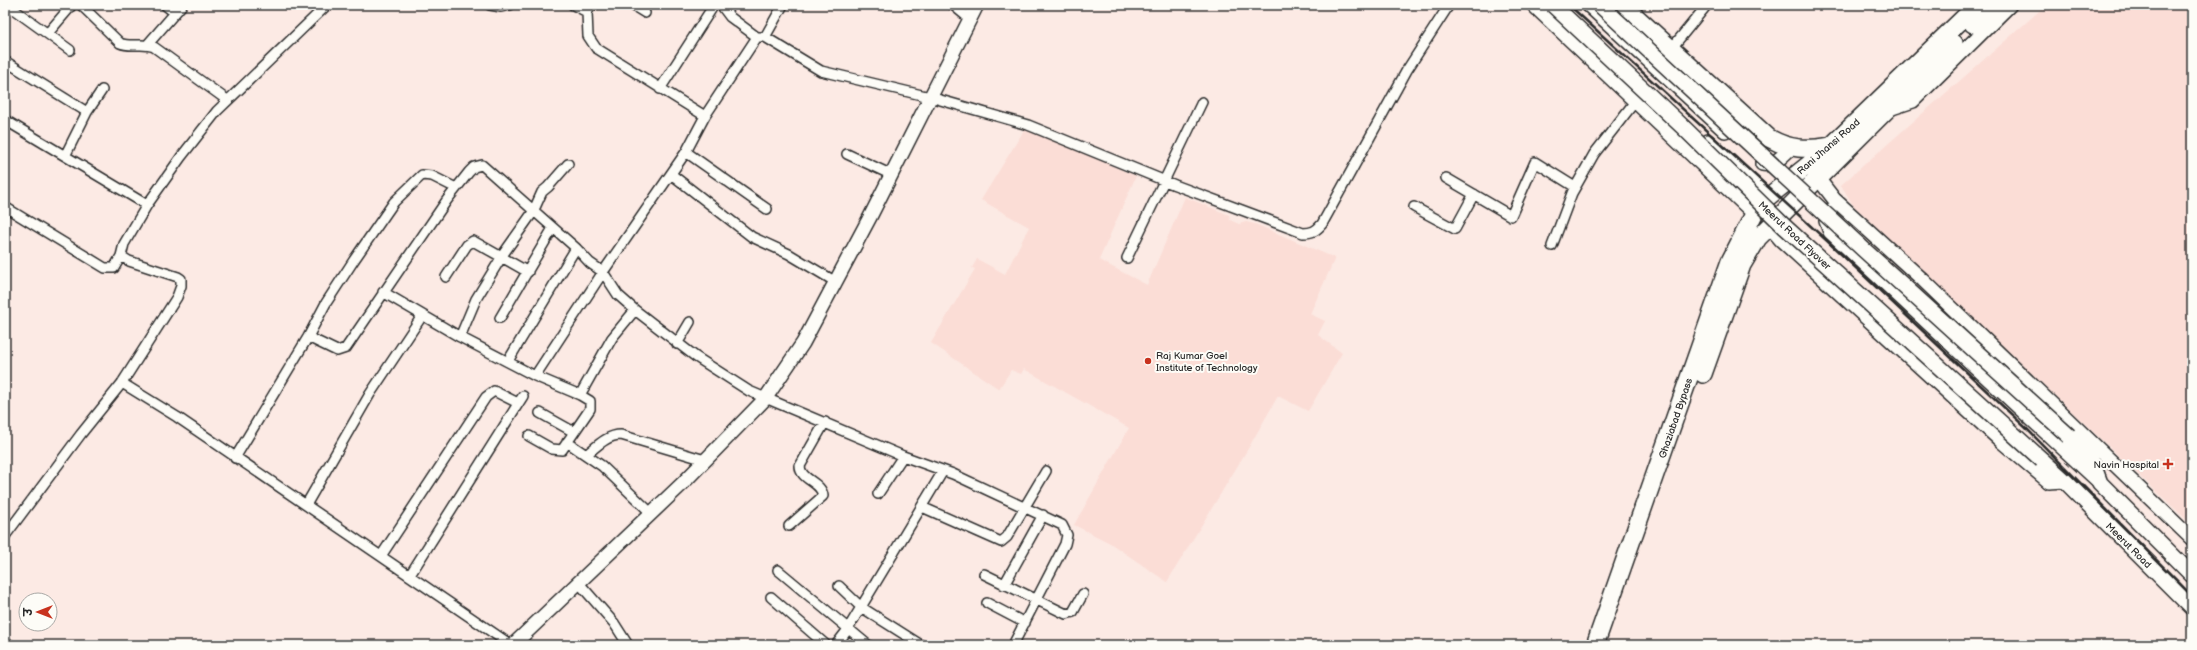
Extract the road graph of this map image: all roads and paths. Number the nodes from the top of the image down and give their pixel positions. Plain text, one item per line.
1 (72, 5) edge
2 (81, 5) edge
3 (165, 5) edge
4 (182, 5) edge
5 (328, 5) edge
6 (490, 5) edge
7 (510, 5) edge
8 (573, 5) edge
9 (632, 5) edge
10 (714, 5) edge
11 (721, 5) edge
12 (782, 5) edge
13 (953, 5) edge
14 (977, 5) edge
15 (1449, 5) edge
16 (1536, 5) edge
17 (1553, 5) edge
18 (1561, 5) edge
19 (1588, 5) edge
20 (1600, 5) edge
21 (1622, 5) edge
22 (1707, 5) edge
23 (1968, 5) edge
24 (1977, 5) edge
25 (1992, 5) edge
26 (2010, 5) edge
27 (8, 8) edge
28 (589, 8) edge
29 (175, 13) junction
30 (645, 13) dead end
31 (970, 19) junction
32 (48, 34) junction
33 (761, 37) junction
34 (148, 44) junction
35 (1671, 49) junction
36 (70, 50) dead end
37 (5, 61) edge
38 (1909, 79) junction
39 (660, 88) junction
40 (102, 90) dead end
41 (930, 97) junction
42 (1637, 98) junction
43 (227, 100) junction
44 (1886, 101) junction
45 (1202, 102) dead end
46 (87, 112) junction
47 (705, 116) junction
48 (5, 120) edge
49 (1831, 146) junction
50 (1791, 148) junction
51 (686, 152) junction
52 (66, 154) junction
53 (847, 154) dead end
54 (568, 164) dead end
55 (671, 174) junction
56 (892, 174) junction
57 (1744, 175) junction
58 (1817, 177) junction
59 (1446, 178) dead end
60 (1164, 181) junction
61 (456, 188) junction
62 (1575, 188) junction
63 (1732, 191) junction
64 (1474, 194) junction
65 (1768, 197) junction
66 (1834, 199) junction
67 (147, 205) junction
68 (5, 207) edge
69 (1414, 207) dead end
70 (767, 209) dead end
71 (533, 212) junction
72 (1755, 212) junction
73 (1769, 226) junction
74 (553, 228) junction
75 (1552, 246) dead end
76 (576, 248) junction
77 (121, 256) junction
78 (502, 256) junction
79 (1127, 258) dead end
80 (528, 272) junction
81 (603, 272) junction
82 (446, 276) dead end
83 (836, 282) junction
84 (383, 292) junction
85 (635, 310) junction
86 (422, 316) junction
87 (500, 318) dead end
88 (690, 322) dead end
89 (308, 337) junction
90 (460, 337) junction
91 (677, 344) junction
92 (508, 361) junction
93 (535, 376) junction
94 (122, 383) junction
95 (580, 395) junction
96 (765, 399) junction
97 (540, 413) dead end
98 (825, 422) junction
99 (574, 432) junction
100 (529, 436) dead end
101 (568, 442) junction
102 (586, 455) junction
103 (903, 456) junction
104 (235, 458) junction
105 (705, 460) junction
106 (943, 471) junction
107 (1046, 471) dead end
108 (2066, 481) junction
109 (2100, 483) junction
110 (878, 494) dead end
111 (306, 504) junction
112 (922, 507) junction
113 (1025, 507) junction
114 (651, 512) junction
115 (1043, 515) junction
116 (789, 526) dead end
117 (5, 536) edge
118 (2192, 538) edge
119 (381, 556) junction
120 (778, 570) dead end
121 (984, 574) dead end
122 (410, 575) junction
123 (2192, 575) edge
124 (578, 582) junction
125 (1004, 585) junction
126 (839, 586) dead end
127 (1084, 594) dead end
128 (771, 597) dead end
129 (1036, 601) junction
130 (987, 603) dead end
131 (861, 607) junction
132 (2192, 608) edge
133 (1025, 623) junction
134 (848, 630) junction
135 (5, 642) edge
136 (10, 645) edge
137 (512, 645) edge
138 (628, 645) edge
139 (826, 645) edge
140 (836, 645) edge
141 (868, 645) edge
142 (921, 645) edge
143 (1013, 645) edge
144 (1595, 645) edge
145 (1606, 645) edge

1 - 32 street
2 - 34 street
3 - 29 street
4 - 29 street
5 - 43 street
6 - 7 street
8 - 28 street
9 - 30 street
10 - 39 street
11 - 33 street
12 - 33 street
13 - 31 street
14 - 31 street
15 - 60 street
16 - 42 highway
17 - 108 main road, Meerut Road Flyover, bridge
18 - 57 street
19 - 50 street
20 - 109 main road, bridge
21 - 35 highway
22 - 35 street
23 - 44 street
24 - 38 highway
25 - 38 highway
26 - 44 street
27 - 32 street
28 - 39 street
29 - 34 street
31 - 41 street
32 - 36 street
33 - 41 street
33 - 47 street
34 - 43 street
35 - 50 highway
37 - 46 street
38 - 44 highway
39 - 47 street
40 - 46 street
41 - 56 street
41 - 60 street
42 - 62 street
42 - 63 highway
43 - 67 street
44 - 49 highway, Rani Jhansi Road
44 - 58 highway, Ghaziabad Bypass
45 - 60 street
46 - 52 street
47 - 51 street
48 - 52 street
49 - 50 highway
49 - 65 highway, Rani Jhansi Road
51 - 55 street
51 - 70 street
52 - 67 street
53 - 56 street
54 - 71 street
55 - 81 street
55 - 83 street
56 - 83 street
57 - 63 highway
57 - 65 street
58 - 66 street
58 - 73 highway, Ghaziabad Bypass
59 - 64 street
60 - 79 street
61 - 71 street
61 - 84 street
61 - 89 street
62 - 64 street
62 - 75 street
63 - 72 highway
64 - 69 street
65 - 72 highway, Ghaziabad Bypass
66 - 109 street
66 - 118 street
67 - 77 street
68 - 77 street
71 - 74 street
71 - 78 street
72 - 144 highway, Ghaziabad Bypass
73 - 108 street
73 - 145 highway, Ghaziabad Bypass
74 - 76 street
74 - 80 street
76 - 81 street
76 - 92 street
77 - 94 street
78 - 80 street
78 - 82 street
78 - 90 street
80 - 87 street
81 - 85 street
81 - 93 street
83 - 96 street
84 - 86 street
84 - 89 street
85 - 91 street
85 - 95 street
86 - 90 street
86 - 111 street
88 - 91 street
89 - 104 street
90 - 92 street
91 - 96 street
92 - 93 street
93 - 95 street
94 - 104 street
94 - 117 street
95 - 99 street
96 - 98 street
96 - 105 street
97 - 99 street
98 - 103 street
98 - 116 street
99 - 101 street
100 - 101 street
101 - 102 street
102 - 105 street
102 - 114 street
103 - 106 street
103 - 110 street
104 - 111 street
105 - 114 street
106 - 112 street
106 - 113 street
107 - 113 street
108 - 132 main road, Meerut Road
109 - 123 main road
111 - 119 street
112 - 113 street
112 - 131 street
113 - 115 street
114 - 124 street
115 - 125 street
115 - 129 street
119 - 122 street
119 - 122 street
120 - 134 street
121 - 125 street
122 - 137 street
124 - 137 street
124 - 138 street
125 - 129 street
126 - 131 street
127 - 129 street
128 - 139 street
129 - 133 street
130 - 133 street
131 - 134 street
131 - 142 street
133 - 143 street
134 - 140 street
134 - 141 street
135 - 136 street

